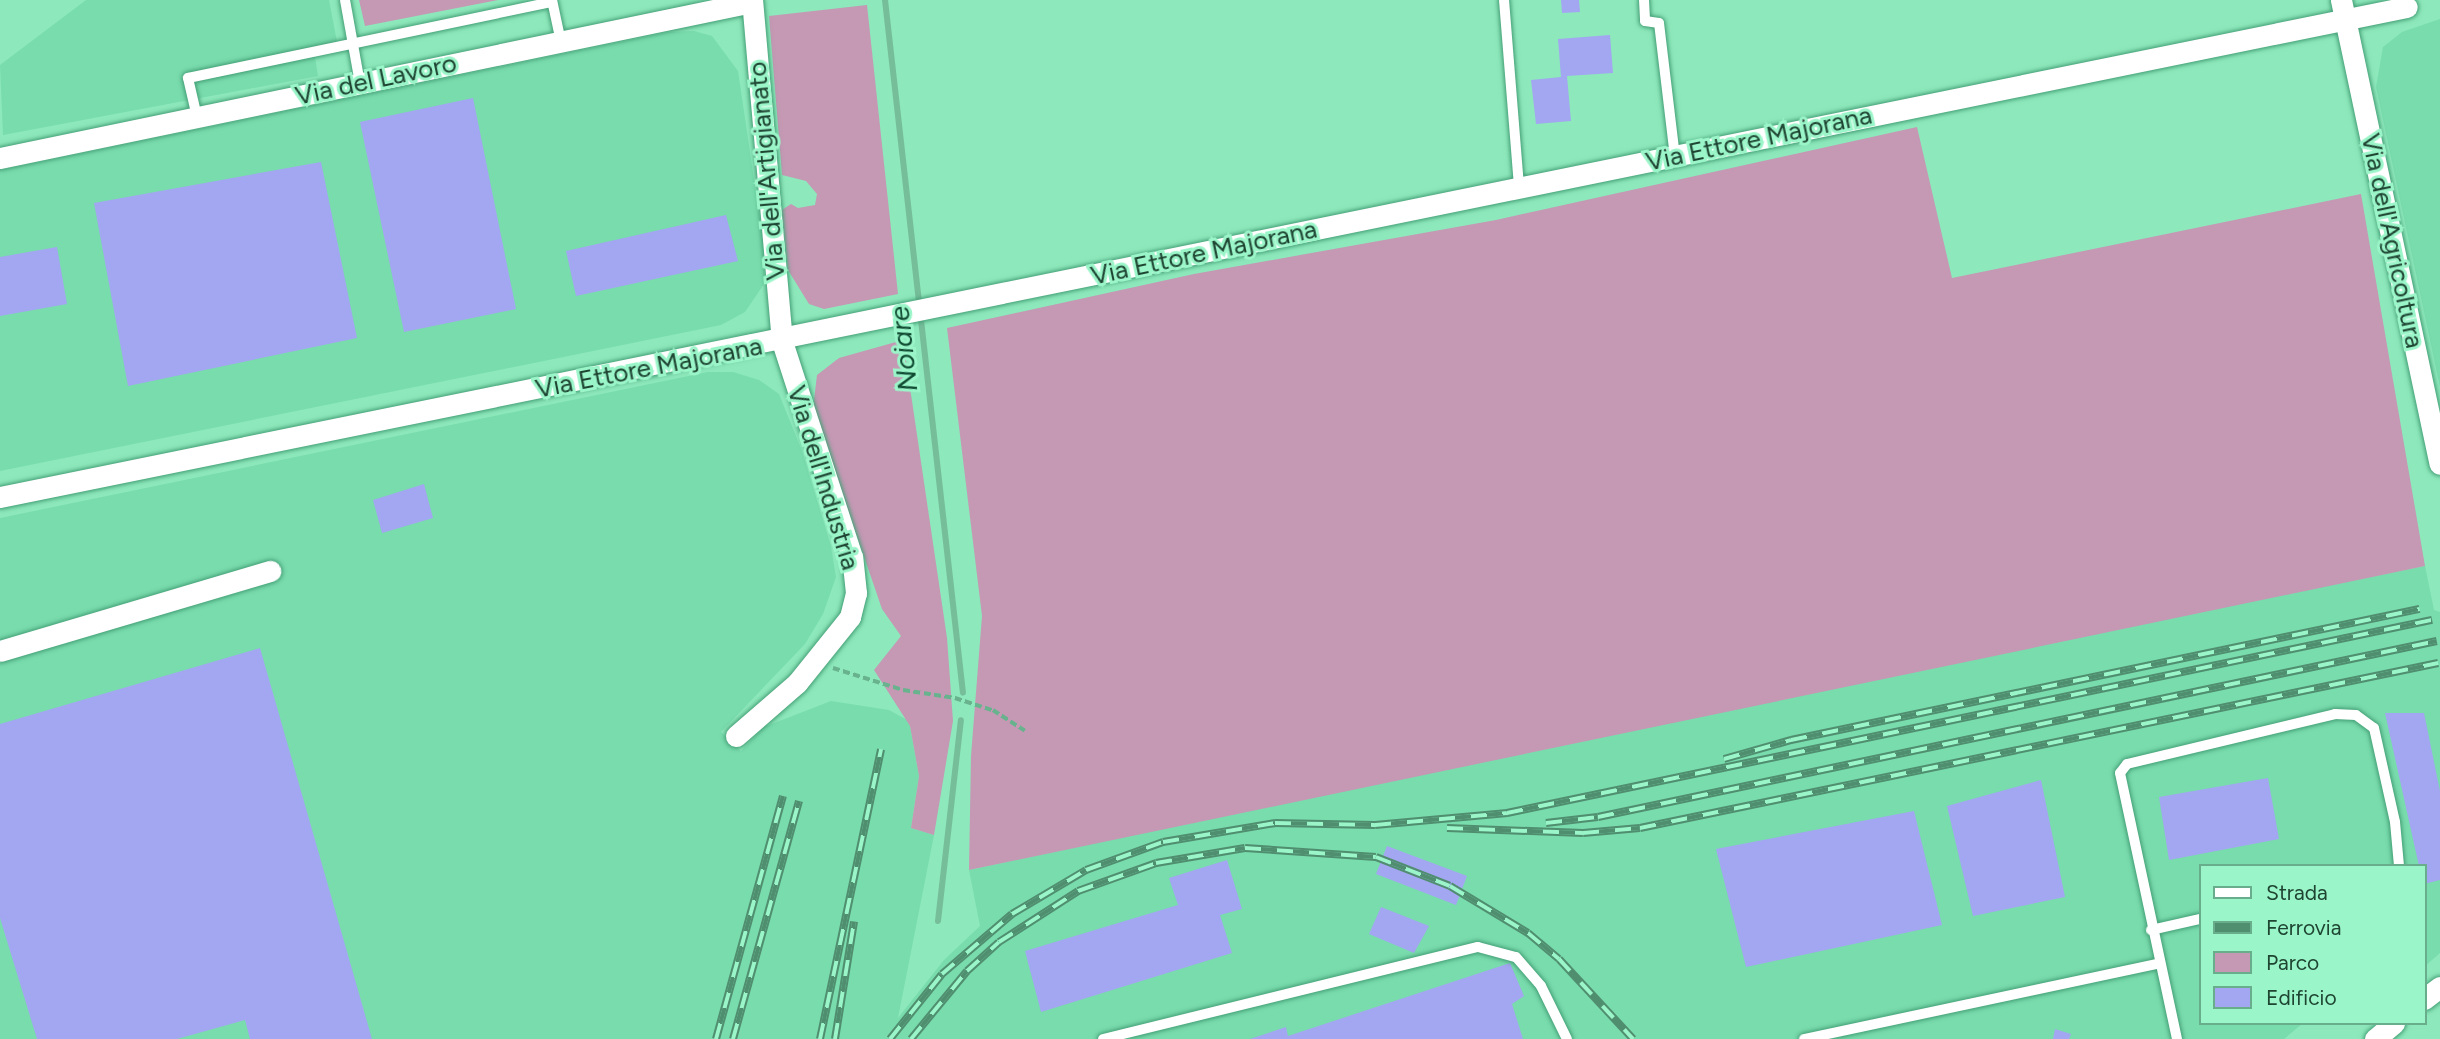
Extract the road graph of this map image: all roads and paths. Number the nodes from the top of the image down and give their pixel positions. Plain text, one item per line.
1 (345, 0) edge
2 (1504, 0) edge
3 (1644, 0) edge
4 (552, 1) edge
5 (752, 1) edge
6 (2407, 7) dead end
7 (2343, 9) edge
8 (561, 42) junction
9 (352, 44) junction
10 (360, 83) junction
11 (197, 117) junction
12 (1675, 156) junction
13 (0, 158) edge
14 (1519, 187) junction
15 (782, 342) junction
16 (2440, 464) edge
17 (0, 497) edge
18 (270, 571) dead end
19 (0, 650) edge
20 (816, 659) junction
21 (1025, 731) dead end
22 (736, 736) dead end
23 (2399, 864) edge
24 (2198, 919) edge
25 (2151, 930) junction
26 (2158, 964) junction
27 (2392, 1025) edge
28 (1103, 1039) edge
29 (1567, 1039) edge
30 (1804, 1039) edge
31 (2177, 1039) edge
32 (2375, 1039) edge

1 - 9 lane
2 - 14 lane
3 - 12 lane
4 - 8 lane
4 - 9 lane
5 - 8 street, Via del Lavoro
5 - 15 street, Via dell'Artigianato
6 - 7 street, Via Ettore Majorana
7 - 12 street, Via Ettore Majorana
7 - 16 street, Via dell'Agricoltura
8 - 10 street, Via del Lavoro
9 - 10 lane
9 - 11 lane
10 - 11 street, Via del Lavoro
11 - 13 street, Via del Lavoro
12 - 14 street, Via Ettore Majorana
14 - 15 street, Via Ettore Majorana
15 - 17 street, Via Ettore Majorana
15 - 20 street, Via dell'Industria
18 - 19 street
20 - 21 path
20 - 22 street, Via dell'Industria
23 - 25 lane
24 - 25 lane
25 - 26 lane
26 - 30 lane
26 - 31 lane
27 - 32 street
28 - 29 lane

